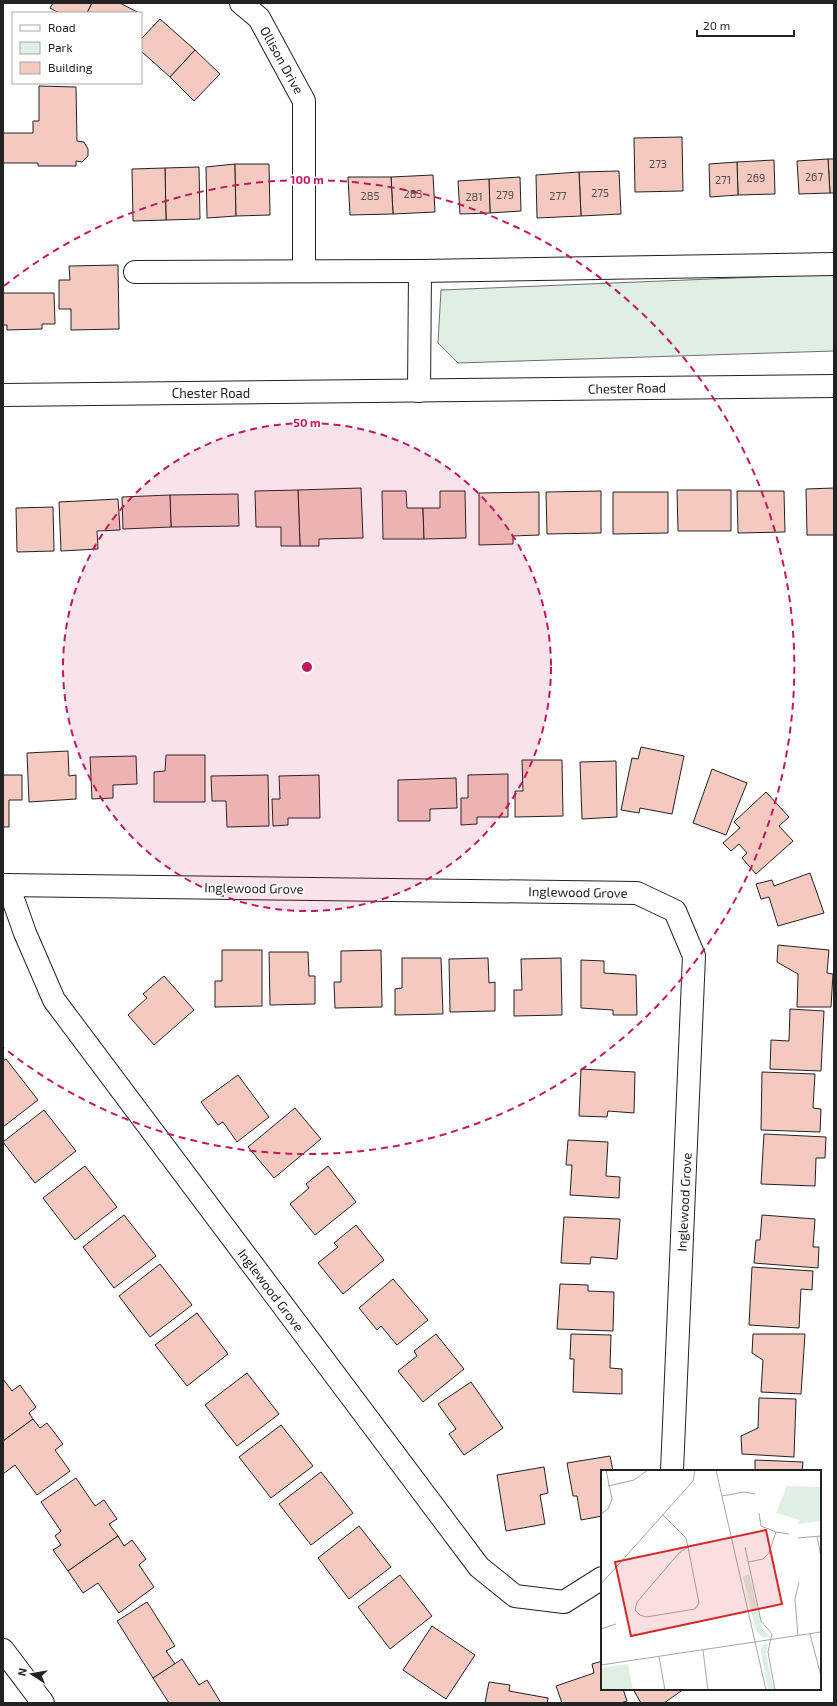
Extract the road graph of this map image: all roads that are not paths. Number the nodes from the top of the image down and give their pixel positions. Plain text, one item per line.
1 (241, 3) edge
2 (834, 264) edge
3 (304, 270) junction
4 (420, 271) junction
5 (135, 272) dead end
6 (834, 386) edge
7 (419, 391) junction
8 (3, 395) edge
9 (6, 885) edge
10 (672, 1470) edge
11 (601, 1579) edge
12 (3, 1650) edge
13 (43, 1703) edge

1 - 3 main road, Ollison Drive
2 - 4 main road
3 - 4 main road
3 - 5 main road
4 - 7 main road
6 - 7 main road, Chester Road
7 - 8 main road, Chester Road
9 - 10 main road, Inglewood Grove
9 - 11 main road, Inglewood Grove
12 - 13 main road

